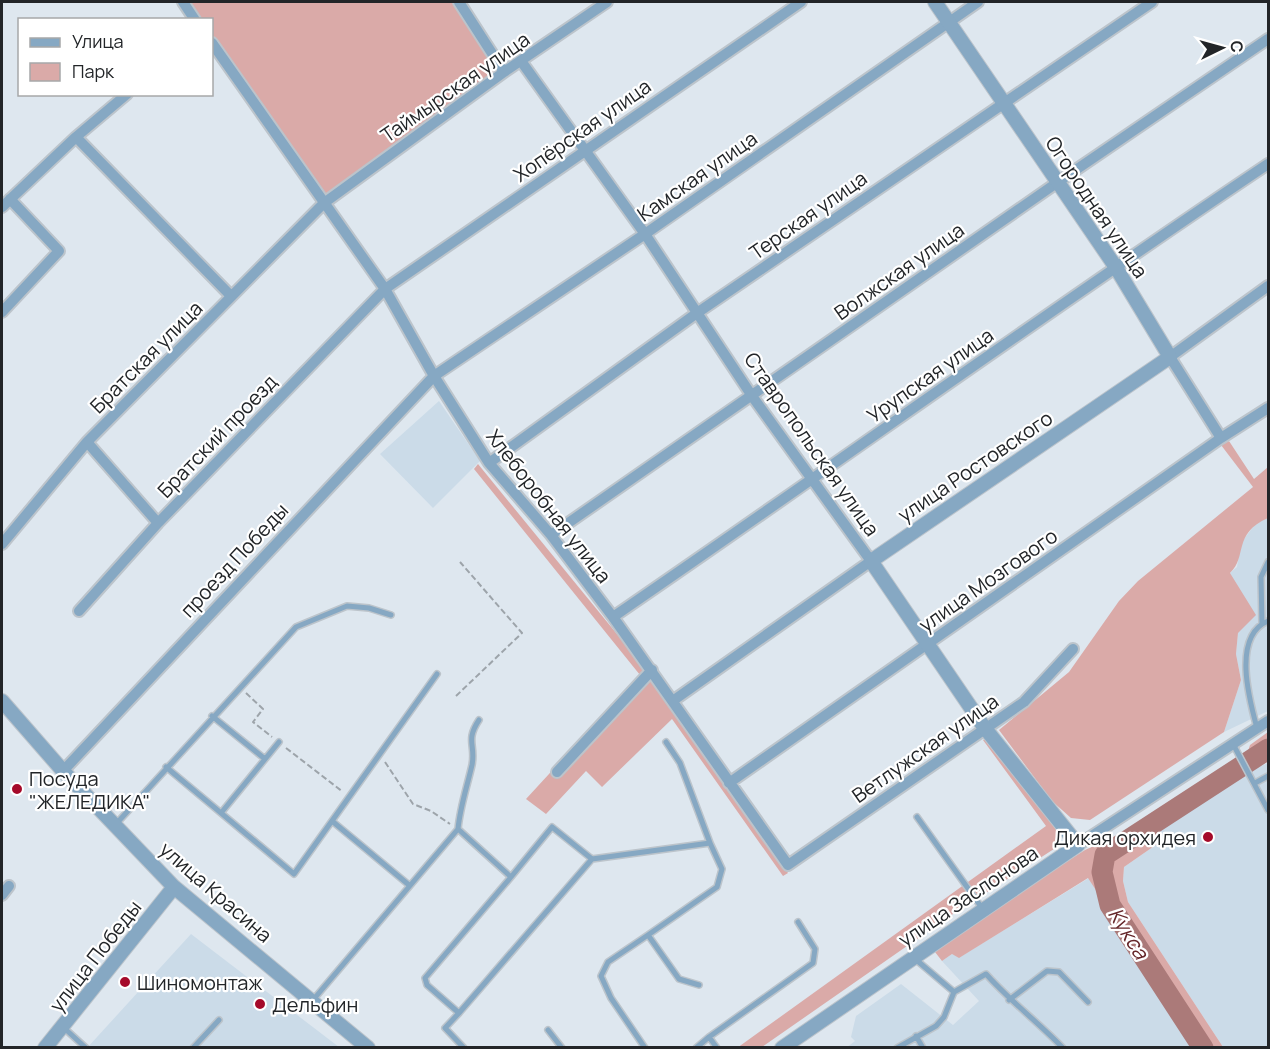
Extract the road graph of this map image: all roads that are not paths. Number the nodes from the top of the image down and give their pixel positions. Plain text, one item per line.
1 (183, 2) edge
2 (459, 2) edge
3 (607, 2) edge
4 (801, 2) edge
5 (936, 2) edge
6 (978, 2) edge
7 (1152, 2) edge
8 (194, 18) edge
9 (949, 21) junction
10 (1269, 39) edge
11 (213, 44) edge
12 (521, 61) junction
13 (504, 72) junction
14 (125, 96) edge
15 (1004, 102) junction
16 (76, 136) junction
17 (583, 150) junction
18 (1269, 164) edge
19 (1058, 182) junction
20 (10, 199) junction
21 (324, 203) junction
22 (2, 207) edge
23 (645, 234) junction
24 (1115, 266) junction
25 (1269, 286) edge
26 (385, 289) junction
27 (231, 296) junction
28 (2, 312) edge
29 (697, 313) junction
30 (1170, 357) junction
31 (434, 376) junction
32 (752, 396) junction
33 (1269, 408) edge
34 (1221, 438) junction
35 (87, 442) junction
36 (489, 463) junction
37 (814, 479) junction
38 (158, 523) junction
39 (551, 535) junction
40 (2, 544) edge
41 (871, 561) junction
42 (1269, 562) edge
43 (79, 611) dead end
44 (391, 615) dead end
45 (613, 616) junction
46 (1265, 622) edge
47 (927, 644) junction
48 (1073, 649) dead end
49 (652, 670) junction
50 (437, 674) dead end
51 (2, 700) edge
52 (674, 700) junction
53 (212, 716) junction
54 (479, 720) dead end
55 (1269, 721) edge
56 (984, 727) junction
57 (1257, 729) junction
58 (279, 742) dead end
59 (666, 742) dead end
60 (1233, 744) junction
61 (265, 759) junction
62 (166, 767) junction
63 (63, 771) junction
64 (557, 772) dead end
65 (1269, 776) edge
66 (729, 783) junction
67 (1255, 783) junction
68 (1269, 810) edge
69 (221, 813) junction
70 (916, 817) dead end
71 (332, 821) junction
72 (115, 825) junction
73 (458, 829) junction
74 (710, 843) junction
75 (1078, 845) junction
76 (592, 859) junction
77 (788, 865) joint
78 (511, 877) junction
79 (409, 885) junction
80 (174, 887) junction
81 (983, 910) junction
82 (798, 922) dead end
83 (648, 935) junction
84 (913, 957) junction
85 (699, 985) dead end
86 (954, 992) junction
87 (313, 1000) junction
88 (1009, 1000) junction
89 (1088, 1002) dead end
90 (459, 1013) junction
91 (219, 1020) dead end
92 (63, 1027) junction
93 (548, 1030) dead end
94 (916, 1036) junction
95 (709, 1037) junction
96 (45, 1047) edge
97 (86, 1047) edge
98 (193, 1047) edge
99 (368, 1047) edge
100 (464, 1047) edge
101 (562, 1047) edge
102 (645, 1047) edge
103 (696, 1047) edge
104 (717, 1047) edge
105 (782, 1047) edge
106 (897, 1047) edge
107 (923, 1047) edge
108 (1063, 1047) edge

1 - 8 street
2 - 13 street
3 - 12 street, Таймырская улица
4 - 17 street, Хопёрская улица
5 - 9 street, Огородная улица
6 - 9 street, Камская улица
7 - 15 street, Терская улица
9 - 15 street, Огородная улица
9 - 23 street, Камская улица
10 - 19 street, Волжская улица
11 - 21 street, Хлеборобная улица
12 - 13 street, Таймырская улица
12 - 17 street, Ставропольская улица
13 - 21 street, Таймырская улица
14 - 16 street
15 - 19 street, Огородная улица
15 - 29 street, Терская улица
16 - 20 street
16 - 27 street
17 - 23 street, Ставропольская улица
17 - 26 street, Хопёрская улица
18 - 24 street, Урупская улица
19 - 24 street, Огородная улица
19 - 32 street, Волжская улица
20 - 22 street
20 - 28 street
21 - 26 street, Хлеборобная улица
21 - 27 street, Братская улица
23 - 29 street, Ставропольская улица
23 - 31 street, Камская улица
24 - 30 street, Огородная улица
24 - 37 street, Урупская улица
25 - 30 street, улица Ростовского
26 - 31 street, Хлеборобная улица
26 - 38 street, Братский проезд
27 - 35 street, Братская улица
29 - 32 street, Ставропольская улица
29 - 36 street, Терская улица
30 - 34 street, Огородная улица
30 - 41 street, улица Ростовского
31 - 36 street, Хлеборобная улица
31 - 63 street, проезд Победы
32 - 37 street, Ставропольская улица
32 - 39 street, Волжская улица
33 - 34 street, улица Мозгового
34 - 47 street, улица Мозгового
35 - 38 street
35 - 40 street, Братская улица
36 - 39 street, Хлеборобная улица
37 - 41 street, Ставропольская улица
37 - 45 street, Урупская улица
38 - 43 street, Братский проезд
39 - 45 street, Хлеборобная улица
41 - 47 street, Ставропольская улица
41 - 52 street, улица Ростовского
42 - 46 lane
44 - 53 lane
45 - 49 street, Хлеборобная улица
46 - 57 lane
47 - 56 street, Ставропольская улица
47 - 66 street, улица Мозгового
48 - 56 street, Ветлужская улица
49 - 52 street, Хлеборобная улица
49 - 64 street
50 - 71 lane
51 - 63 street, улица Красина
52 - 66 street, Хлеборобная улица
53 - 61 lane
53 - 62 lane
54 - 73 lane
55 - 57 street, улица Заслонова
56 - 75 street, Ставропольская улица
56 - 77 street, Ветлужская улица
57 - 60 street, улица Заслонова
58 - 61 lane
59 - 74 lane
60 - 67 lane
60 - 75 street, улица Заслонова
61 - 69 lane
62 - 69 lane
62 - 72 lane
63 - 72 street, улица Красина
65 - 67 lane
66 - 77 street, Хлеборобная улица
67 - 68 lane
69 - 71 lane
70 - 81 lane
71 - 79 lane
72 - 80 street, улица Красина
73 - 78 lane
73 - 79 lane
74 - 76 lane
74 - 83 lane
75 - 81 street, улица Заслонова
76 - 78 lane
76 - 90 lane
78 - 90 lane
79 - 87 lane
80 - 87 street, улица Красина
80 - 92 street, улица Победы
81 - 84 street, улица Заслонова
82 - 95 lane
83 - 85 lane
83 - 102 lane
84 - 86 lane
84 - 105 street, улица Заслонова
86 - 88 lane
86 - 94 lane
87 - 99 street, улица Красина
88 - 89 lane
88 - 108 lane
90 - 100 lane
91 - 98 lane
92 - 96 street, улица Победы
92 - 97 lane
93 - 101 lane
94 - 106 lane
94 - 107 lane
95 - 103 lane
95 - 104 lane

